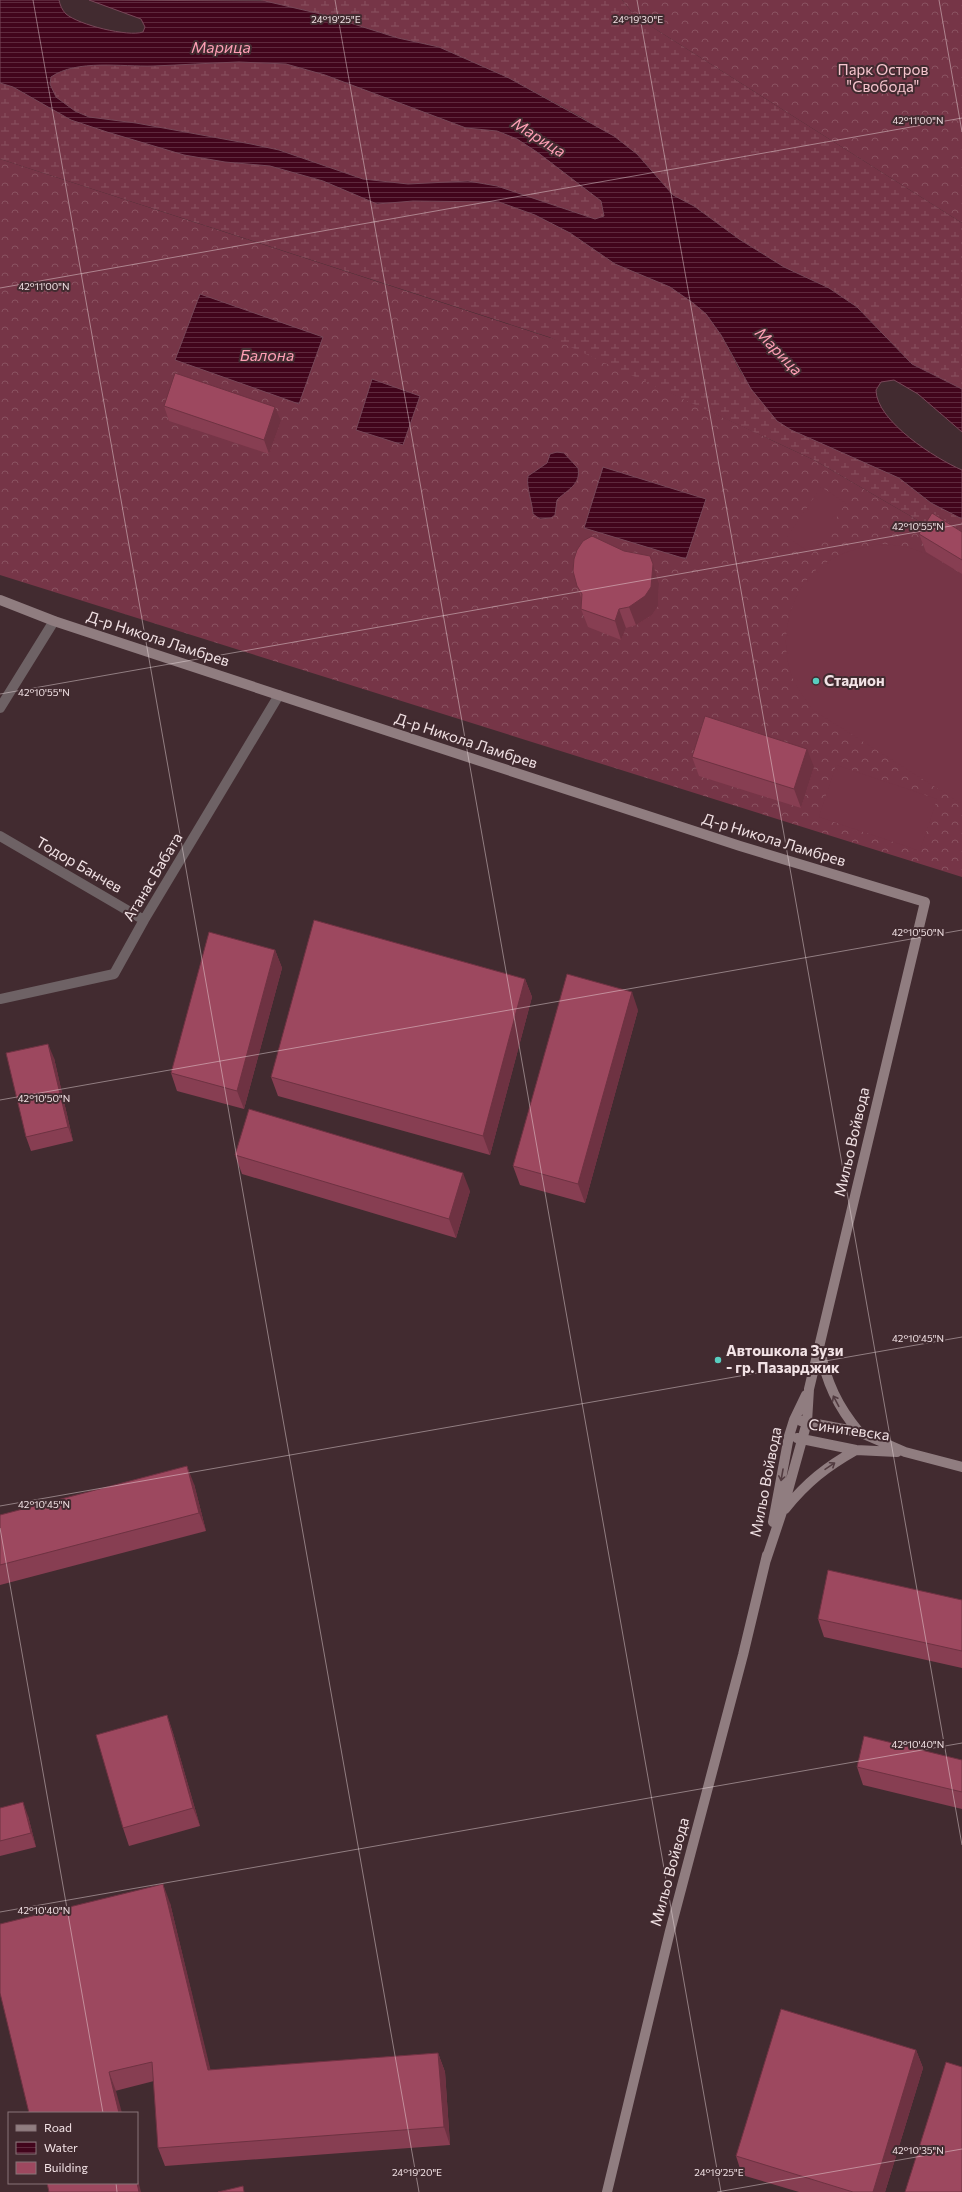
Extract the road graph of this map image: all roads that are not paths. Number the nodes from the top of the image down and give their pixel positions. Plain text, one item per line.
1 (0, 600) edge
2 (54, 621) junction
3 (279, 695) junction
4 (0, 708) edge
5 (0, 836) edge
6 (925, 902) joint
7 (144, 920) junction
8 (0, 999) edge
9 (820, 1345) junction
10 (809, 1389) junction
11 (794, 1420) junction
12 (807, 1422) junction
13 (859, 1432) junction
14 (789, 1436) junction
15 (802, 1440) junction
16 (856, 1450) junction
17 (905, 1452) junction
18 (962, 1467) edge
19 (782, 1512) junction
20 (766, 1560) junction
21 (607, 2192) edge

1 - 2 street, Д-р Никола Ламбрев
2 - 3 street, Д-р Никола Ламбрев
2 - 4 street
3 - 6 street, Д-р Никола Ламбрев
3 - 7 street, Атанас Бабата
5 - 7 street, Тодор Банчев
6 - 9 street, Мильо Войвода
7 - 8 street, Атанас Бабата
9 - 10 street, Мильо Войвода
13 -> 9 street
10 - 11 street, Мильо Войвода
10 - 12 street, Мильо Войвода
11 - 12 street, Синитевска
11 - 14 street, Мильо Войвода
12 - 13 street, Синитевска
12 - 15 street, Мильо Войвода
13 - 17 street, Синитевска
14 - 15 street, Синитевска
14 -> 20 street, Мильо Войвода
15 - 16 street, Синитевска
15 - 19 street, Мильо Войвода
16 - 17 street, Синитевска
19 -> 16 street
17 - 18 street, Синитевска
19 - 20 street, Мильо Войвода
20 - 21 street, Мильо Войвода

